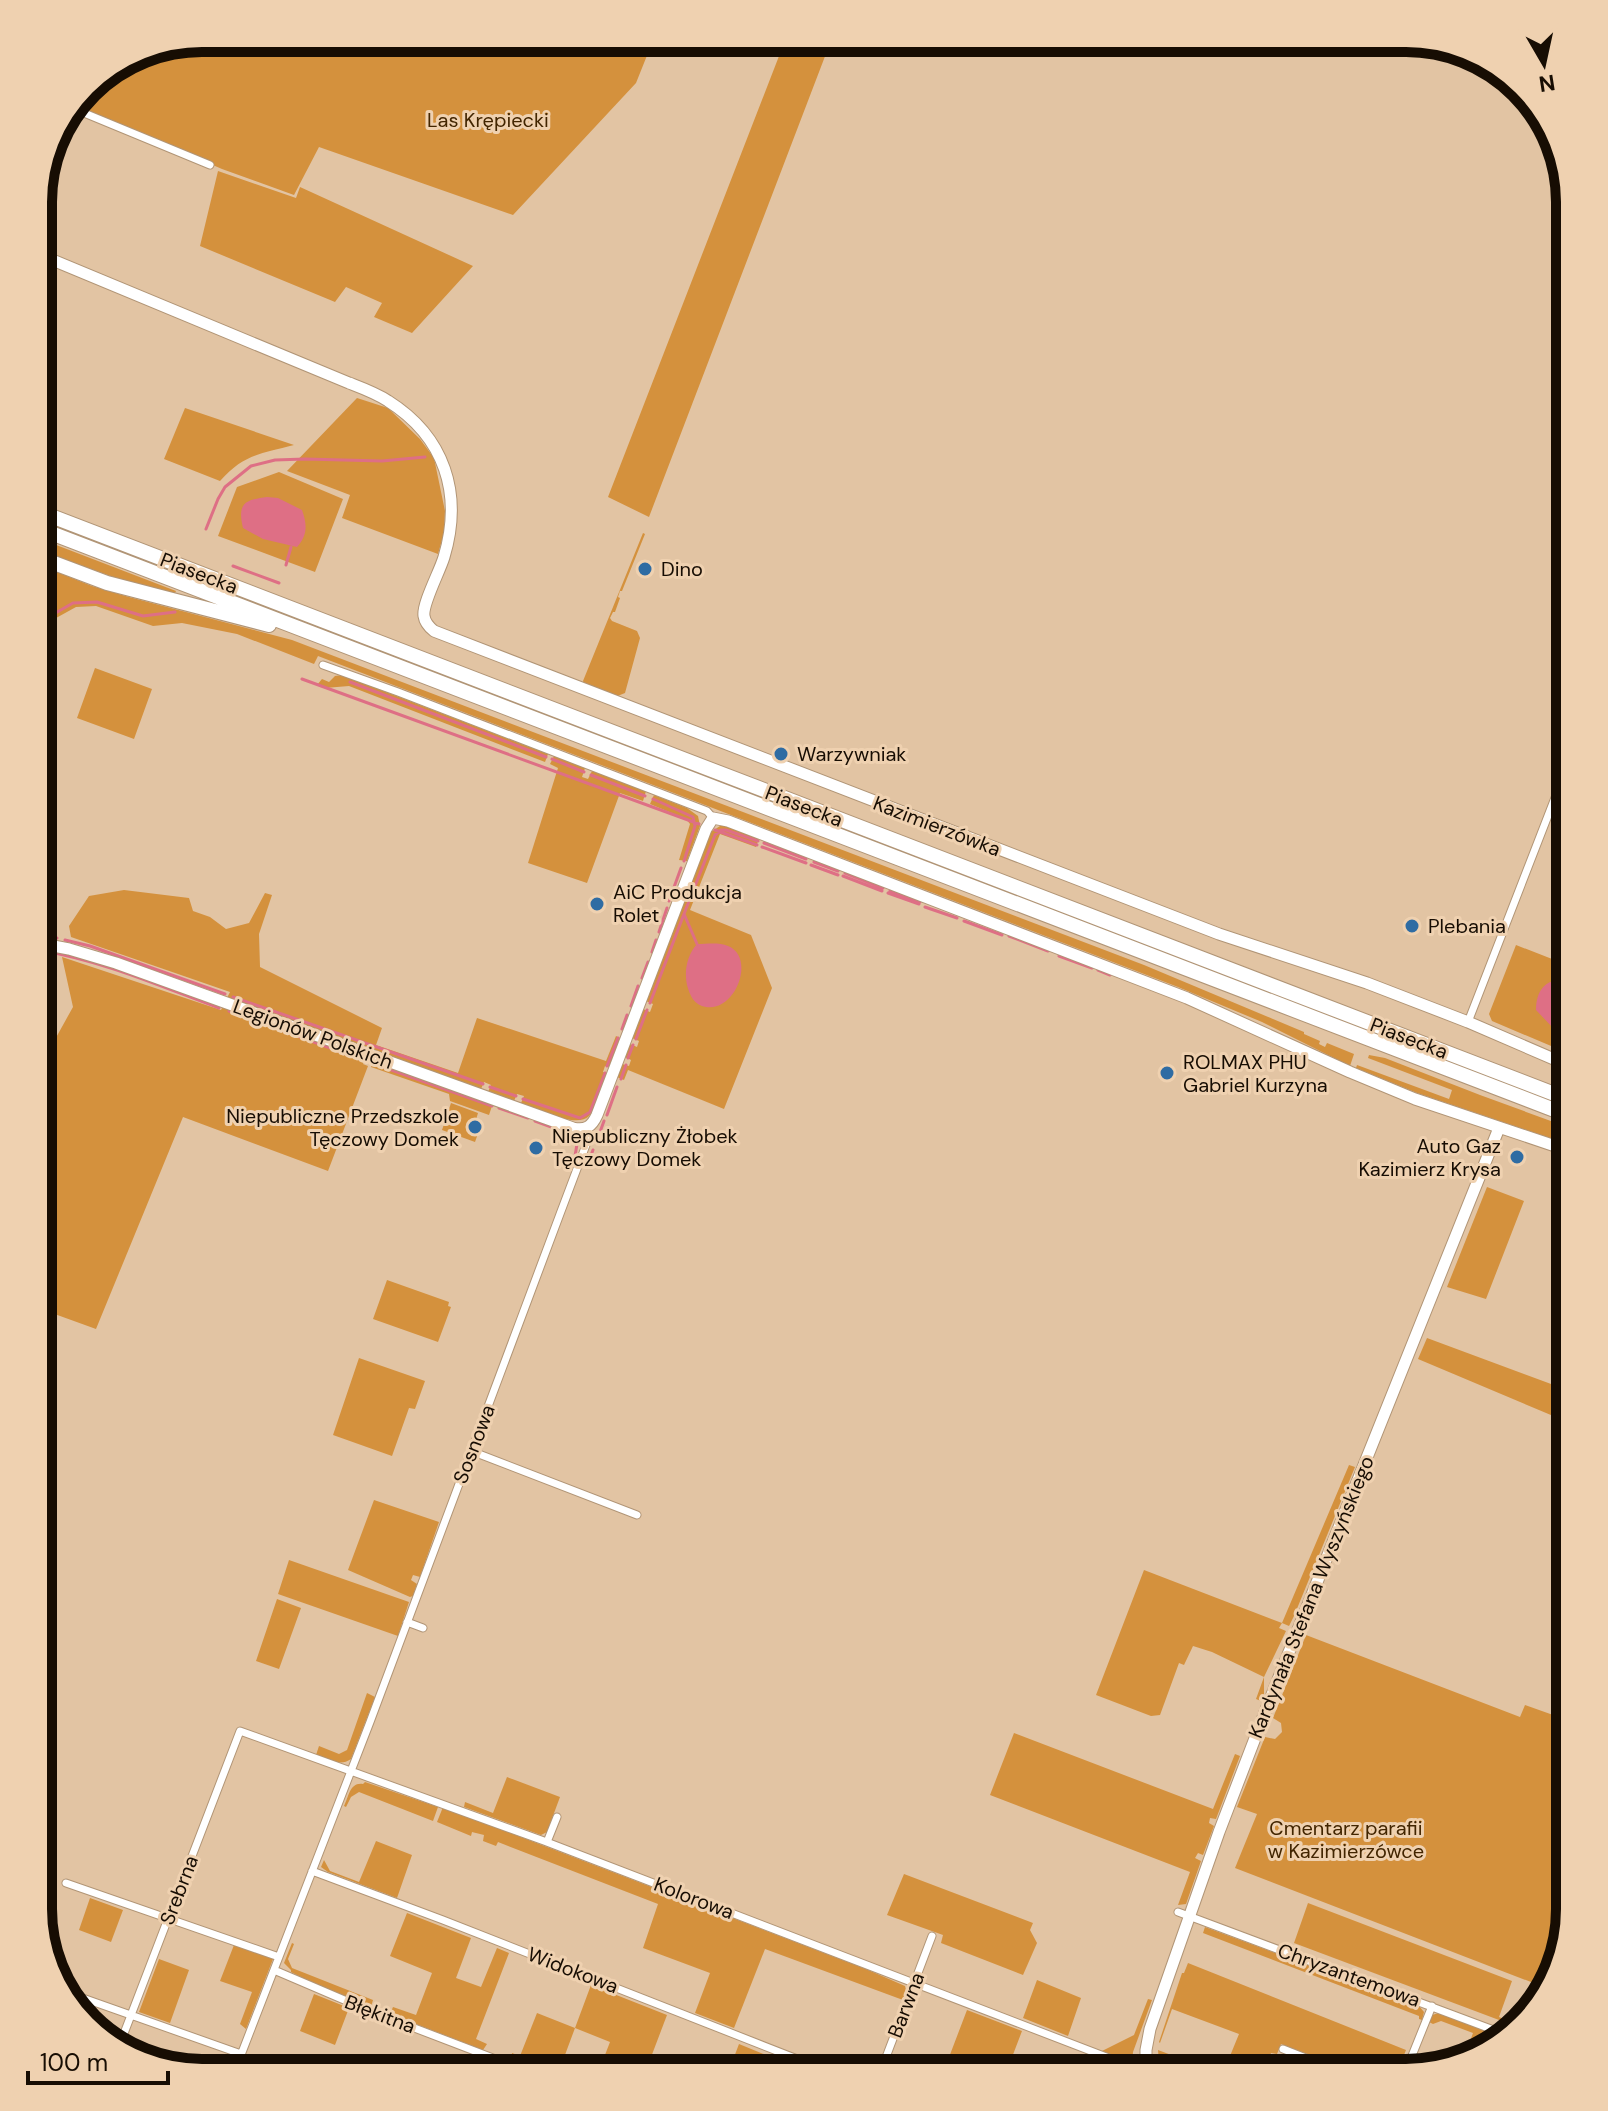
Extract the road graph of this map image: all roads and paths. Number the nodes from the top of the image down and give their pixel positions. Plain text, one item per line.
1 (82, 112) edge
2 (210, 165) dead end
3 (52, 260) edge
4 (52, 516) edge
5 (52, 533) edge
6 (52, 562) edge
7 (365, 653) junction
8 (323, 665) dead end
9 (1556, 795) edge
10 (713, 818) junction
11 (52, 946) edge
12 (1468, 1022) junction
13 (1556, 1060) edge
14 (1556, 1095) edge
15 (1556, 1111) edge
16 (1499, 1128) junction
17 (587, 1129) junction
18 (1556, 1146) edge
19 (471, 1451) junction
20 (637, 1515) dead end
21 (407, 1622) junction
22 (423, 1628) dead end
23 (240, 1731) joint
24 (350, 1772) junction
25 (557, 1817) dead end
26 (547, 1842) junction
27 (312, 1871) junction
28 (66, 1883) dead end
29 (1184, 1914) junction
30 (168, 1918) junction
31 (932, 1936) dead end
32 (279, 1957) junction
33 (274, 1970) junction
34 (913, 1984) junction
35 (81, 1998) edge
36 (1432, 2006) junction
37 (132, 2016) junction
38 (1494, 2030) edge
39 (123, 2036) edge
40 (1283, 2049) dead end
41 (241, 2054) junction
42 (239, 2059) edge
43 (495, 2059) edge
44 (797, 2059) edge
45 (885, 2059) edge
46 (1110, 2059) edge
47 (1142, 2059) edge
48 (1308, 2059) edge
49 (1411, 2059) edge

1 - 2 street
3 - 12 street, Kazimierzówka
4 - 14 highway, Piasecka
5 - 7 highway, Piasecka
6 - 7 highway
7 - 15 highway, Piasecka
8 - 10 street
9 - 12 street
10 - 16 street
10 - 17 street, Sosnowa
11 - 17 street, Legionów Polskich
12 - 13 street
16 - 18 street
16 - 29 street, Kardynała Stefana Wyszyńskiego
17 - 19 street, Sosnowa
19 - 20 street
19 - 21 street, Sosnowa
21 - 22 street
21 - 24 street, Sosnowa
23 - 24 street, Kolorowa
23 - 30 street, Srebrna
24 - 26 street, Kolorowa
24 - 27 street, Sosnowa
25 - 26 street
26 - 34 street, Kolorowa
27 - 32 street, Sosnowa
27 - 44 street, Widokowa
28 - 30 street
29 - 36 street, Chryzantemowa
29 - 47 street, Kardynała Stefana Wyszyńskiego
30 - 32 street
30 - 37 street, Srebrna
31 - 34 street, Barwna
32 - 33 street, Sosnowa
33 - 41 street, Sosnowa
33 - 43 street, Błękitna
34 - 45 street, Barwna
34 - 46 street, Kolorowa
35 - 37 street
36 - 38 street, Chryzantemowa
36 - 49 street
37 - 39 street, Srebrna
37 - 41 street
40 - 48 street
41 - 42 street, Sosnowa

